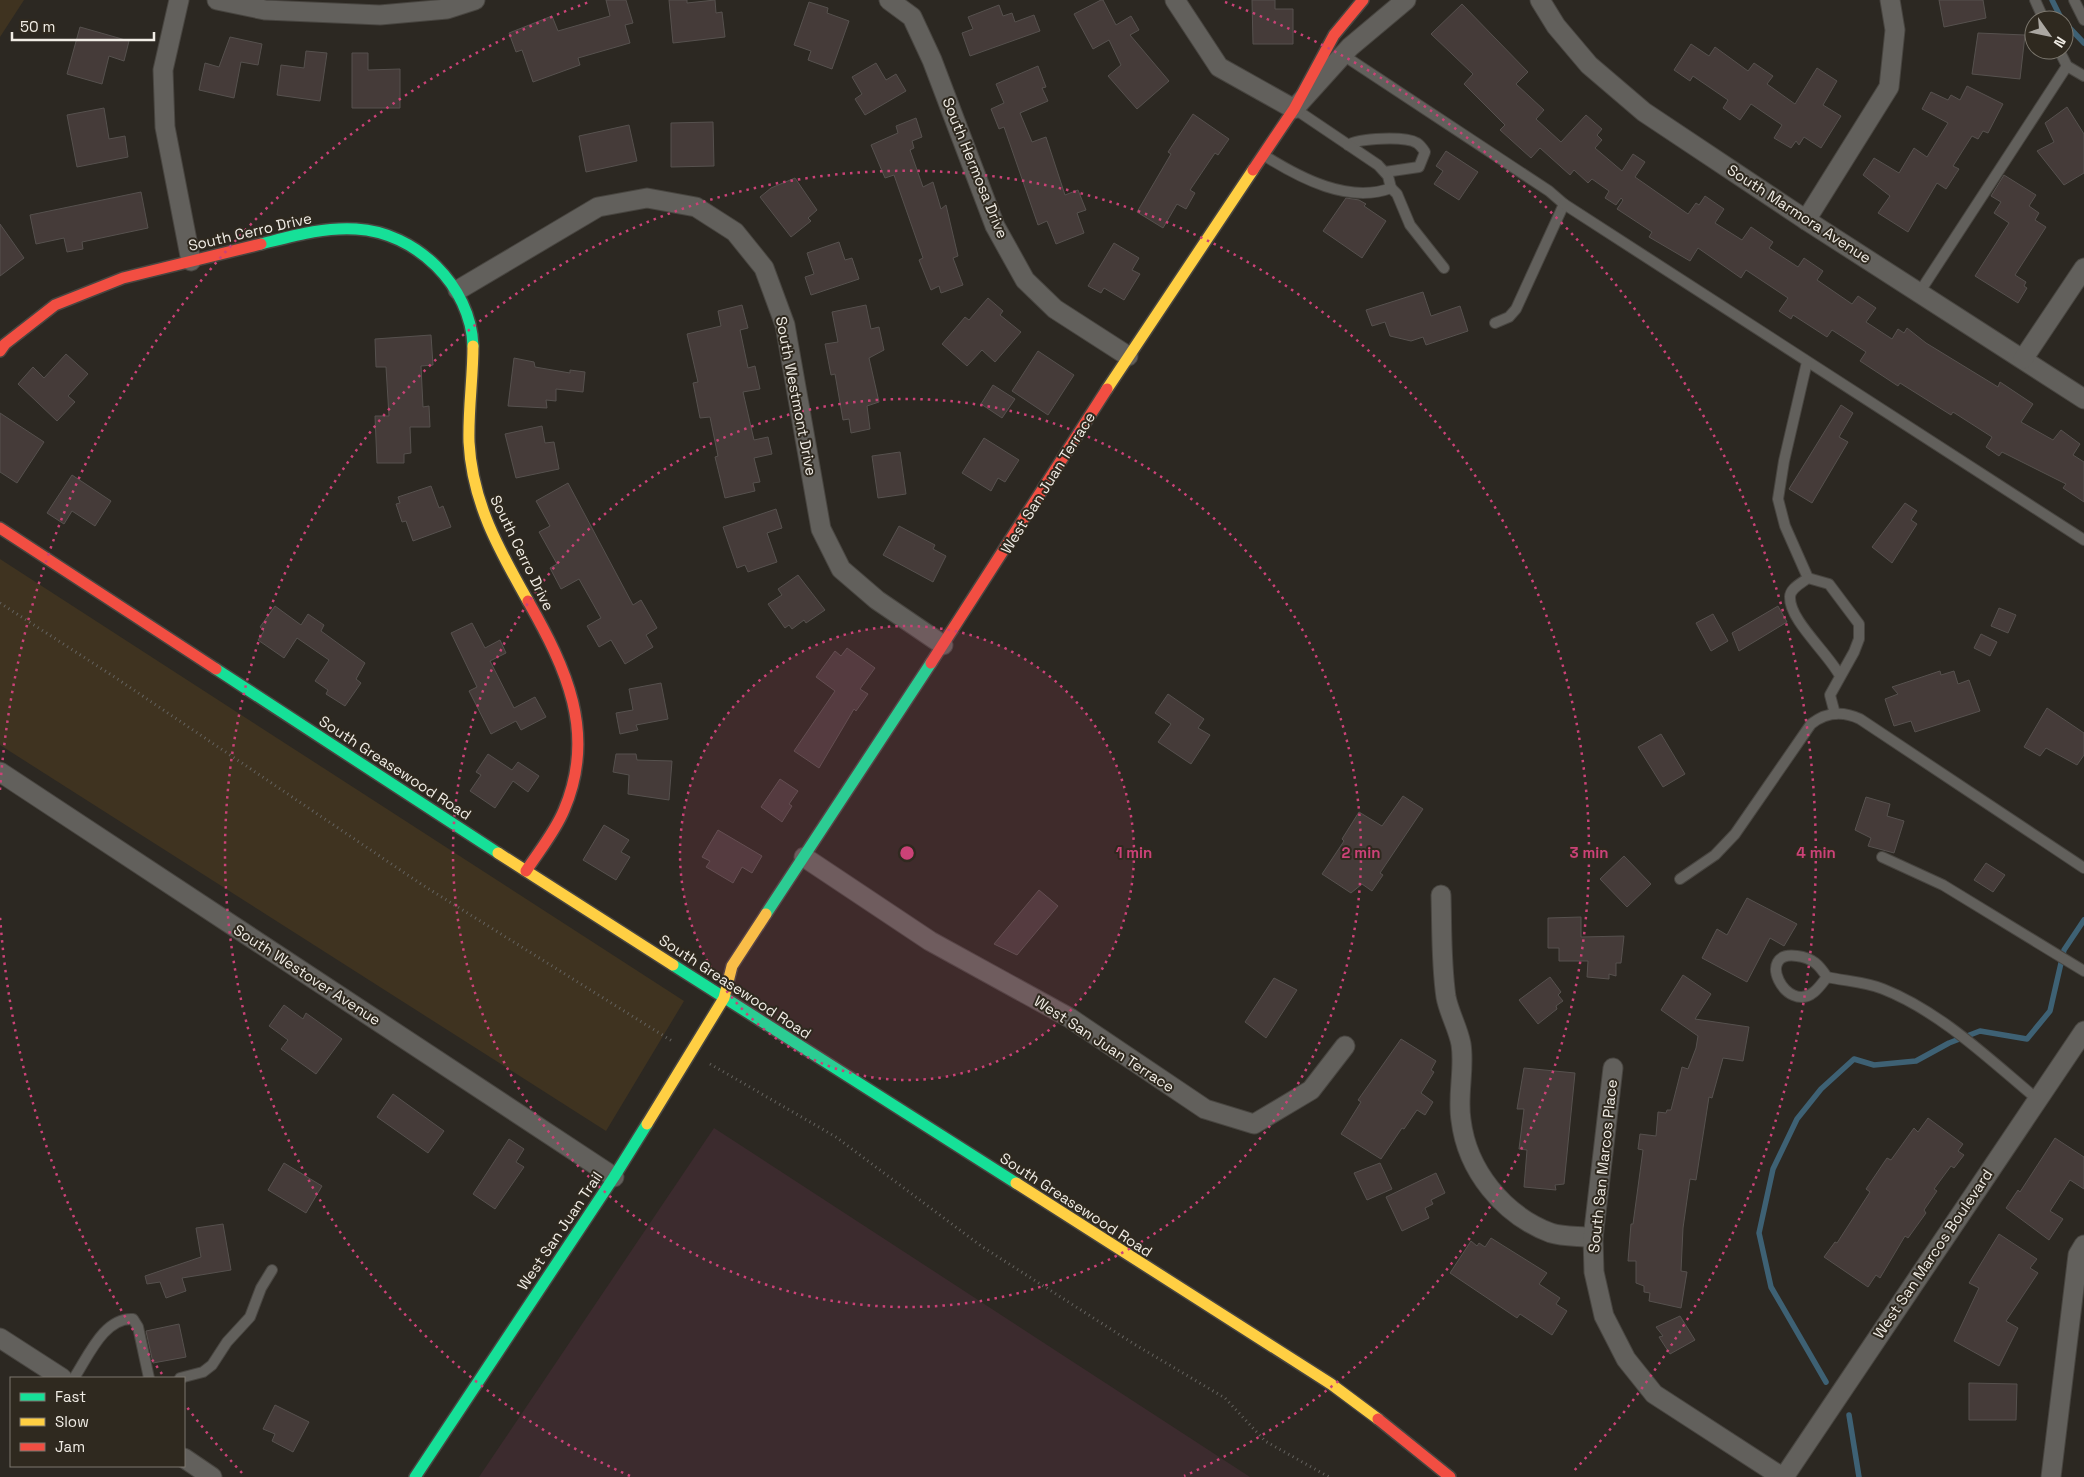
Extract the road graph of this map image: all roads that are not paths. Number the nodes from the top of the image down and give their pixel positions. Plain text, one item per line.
1 (179, 0) edge
2 (217, 0) edge
3 (475, 0) edge
4 (890, 0) edge
5 (1175, 0) edge
6 (1363, 0) edge
7 (1406, 0) edge
8 (1540, 0) edge
9 (1890, 0) edge
10 (2074, 0) edge
11 (2084, 20) edge
12 (1343, 55) junction
13 (2064, 60) edge
14 (2067, 66) junction
15 (2084, 76) edge
16 (1294, 109) junction
17 (1348, 145) junction
18 (1262, 154) junction
19 (1385, 172) junction
20 (1391, 188) junction
21 (1564, 204) junction
22 (1806, 220) junction
23 (191, 261) junction
24 (1444, 268) dead end
25 (2084, 268) edge
26 (458, 290) junction
27 (1919, 292) junction
28 (1495, 323) dead end
29 (0, 351) edge
30 (1128, 356) junction
31 (2023, 359) junction
32 (1806, 362) junction
33 (2084, 399) edge
34 (0, 528) edge
35 (2084, 540) edge
36 (1808, 578) junction
37 (943, 645) junction
38 (1840, 676) junction
39 (1835, 714) junction
40 (0, 772) edge
41 (804, 857) junction
42 (1882, 857) dead end
43 (2084, 868) edge
44 (526, 871) junction
45 (1680, 879) dead end
46 (1441, 895) dead end
47 (2084, 971) edge
48 (1827, 977) junction
49 (724, 998) junction
50 (2084, 1032) edge
51 (1345, 1046) dead end
52 (1613, 1068) dead end
53 (2037, 1099) junction
54 (614, 1177) junction
55 (1593, 1238) junction
56 (2084, 1245) edge
57 (272, 1270) dead end
58 (0, 1338) edge
59 (60, 1377) edge
60 (75, 1377) edge
61 (149, 1377) edge
62 (184, 1377) edge
63 (185, 1459) edge
64 (212, 1477) edge
65 (415, 1477) edge
66 (1450, 1477) edge
67 (1783, 1477) edge
68 (2051, 1477) edge

1 - 23 street
2 - 3 street
4 - 30 street, South Hermosa Drive
5 - 16 street
6 - 16 street, West San Juan Terrace
7 - 12 street, West San Juan Terrace
8 - 22 street, South Marmora Avenue
9 - 22 street
10 - 11 lane
12 - 16 street, West San Juan Terrace
12 - 21 lane
13 - 14 lane
14 - 15 lane
14 - 27 lane
16 - 17 lane
16 - 18 street, West San Juan Terrace
17 - 19 lane
17 - 19 lane
18 - 20 lane
18 - 30 street, West San Juan Terrace
19 - 20 lane
20 - 24 lane
21 - 28 lane
21 - 32 lane
22 - 27 street, South Marmora Avenue
23 - 26 street, South Cerro Drive
23 - 29 street, South Cerro Drive
25 - 31 street
26 - 37 street, South Westmont Drive
26 - 44 street, South Cerro Drive
27 - 31 street, South Marmora Avenue
30 - 37 street, West San Juan Terrace
31 - 33 street, South Marmora Avenue
32 - 35 lane
32 - 36 lane
34 - 44 street, South Greasewood Road
36 - 38 lane
36 - 38 lane
37 - 41 street, West San Juan Terrace
38 - 39 lane
39 - 43 lane
39 - 45 lane
40 - 54 street, South Westover Avenue
41 - 49 street, West San Juan Terrace
41 - 51 street, West San Juan Terrace
42 - 47 lane
44 - 49 street, South Greasewood Road
46 - 55 street
48 - 48 lane
48 - 53 lane
49 - 54 street, West San Juan Trail
49 - 66 street, South Greasewood Road
50 - 53 street, West San Marcos Boulevard
52 - 55 street, South San Marcos Place
53 - 67 street, West San Marcos Boulevard
54 - 65 street, West San Juan Trail
55 - 67 street, South San Marcos Place
56 - 68 street
57 - 62 lane
58 - 59 street
60 - 61 lane
63 - 64 street

